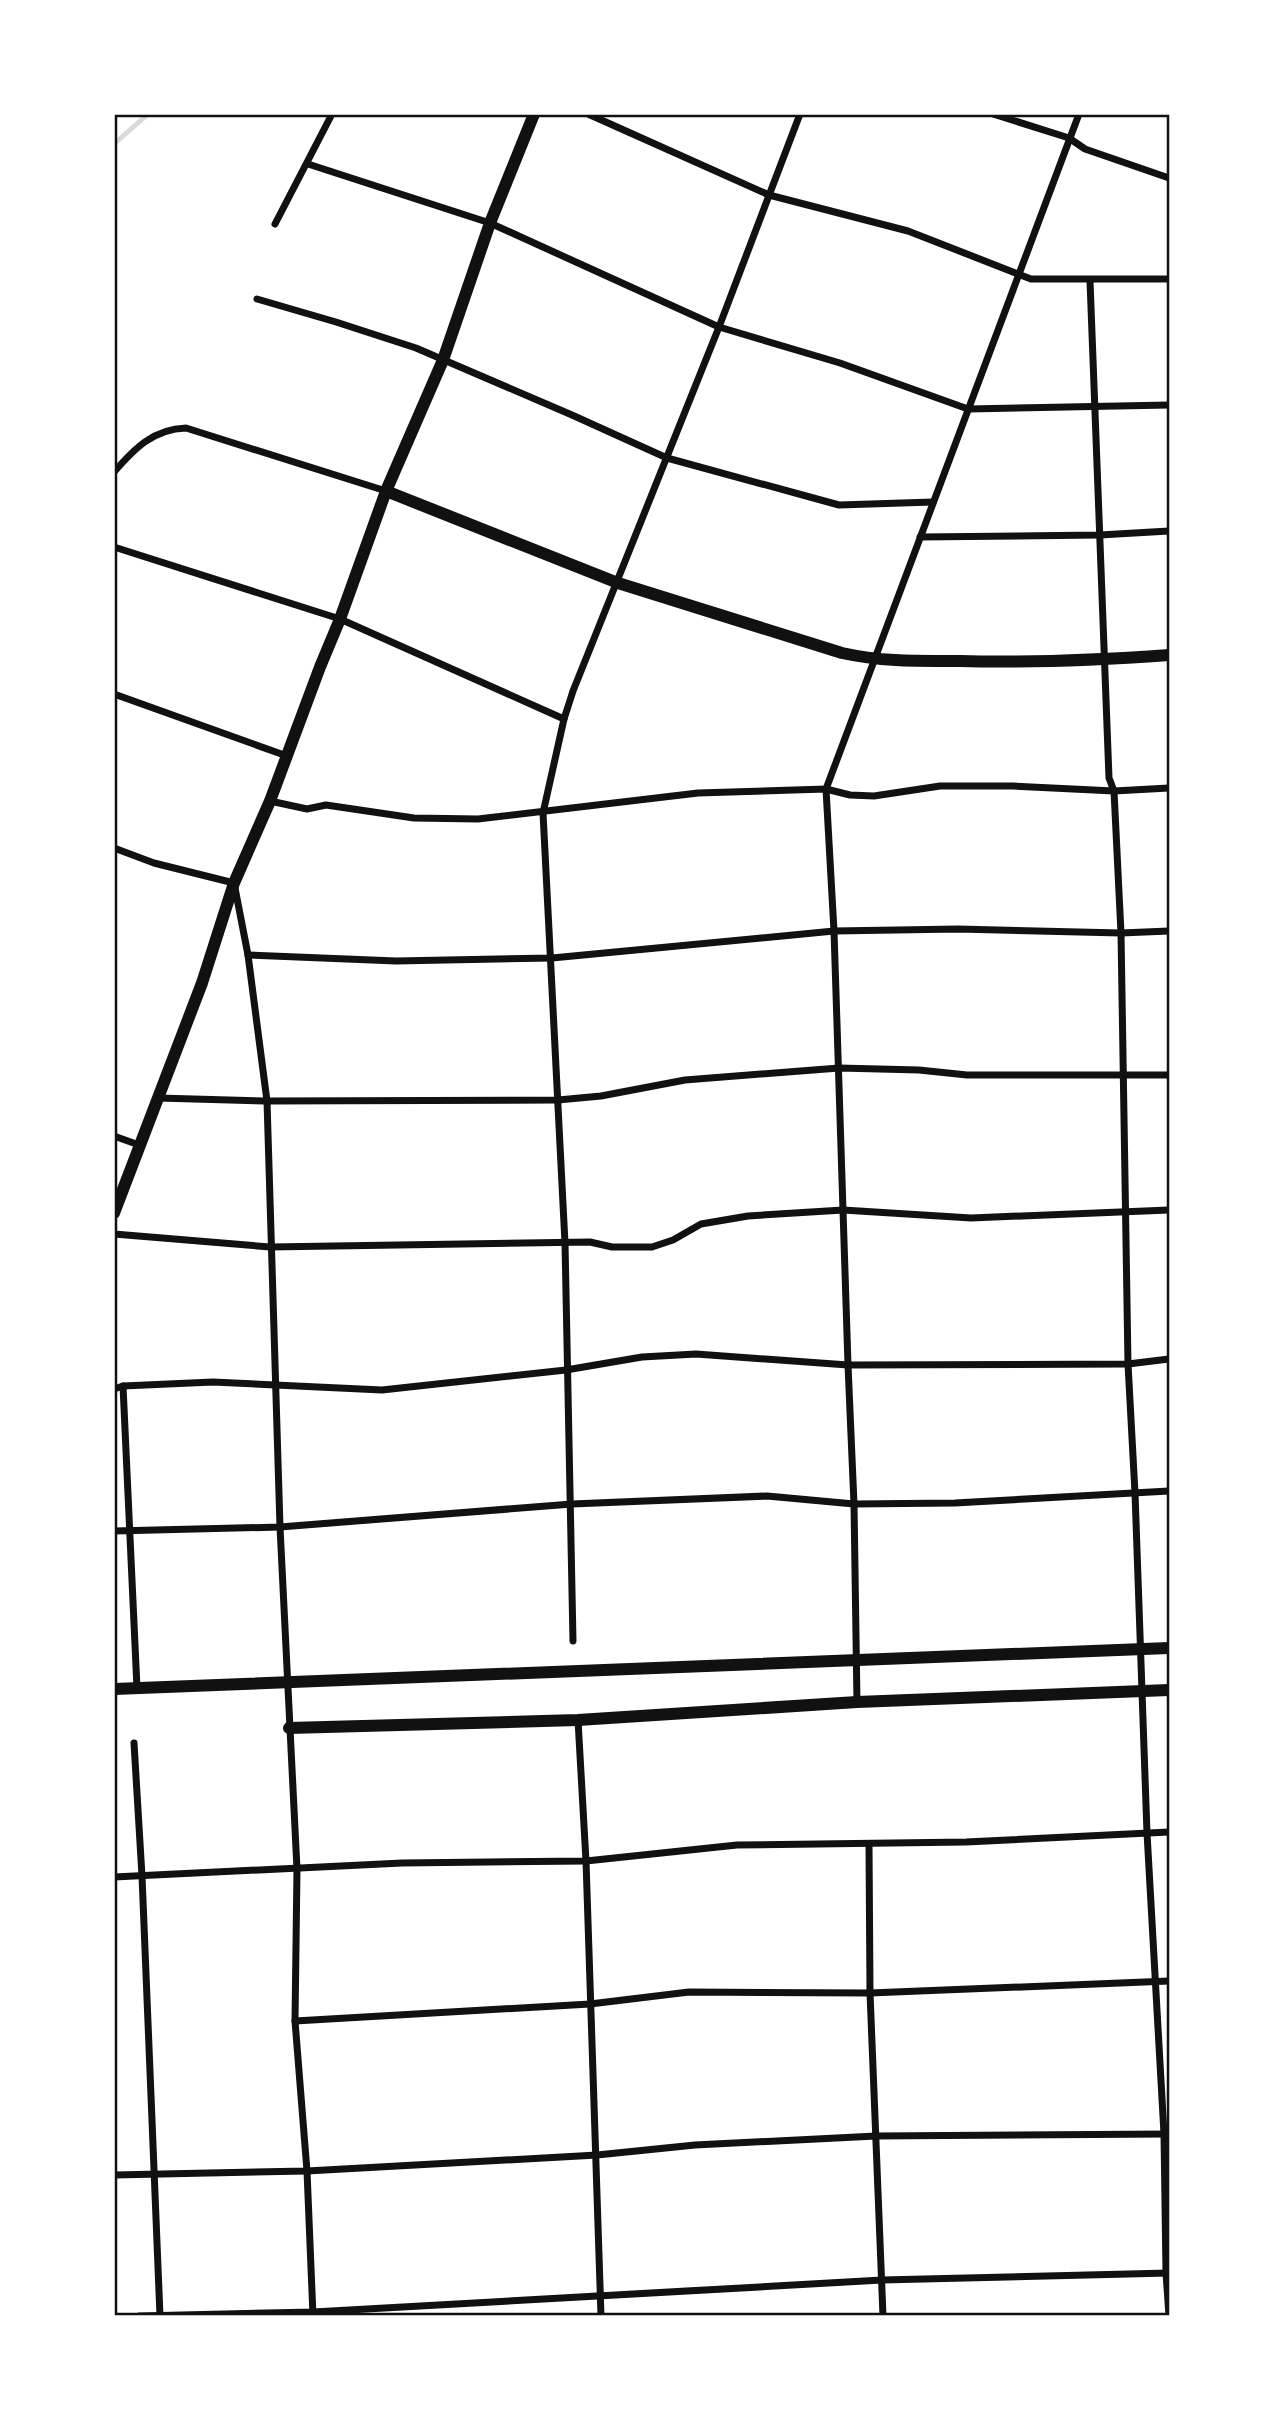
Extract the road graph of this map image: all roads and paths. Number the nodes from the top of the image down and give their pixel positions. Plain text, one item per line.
1 (332, 114) edge
2 (534, 114) edge
3 (588, 114) edge
4 (800, 114) edge
5 (993, 114) edge
6 (1079, 114) edge
7 (1069, 138) junction
8 (308, 164) junction
9 (1169, 178) edge
10 (769, 195) junction
11 (491, 223) junction
12 (275, 224) dead end
13 (1019, 276) junction
14 (1169, 279) edge
15 (1090, 281) junction
16 (257, 299) dead end
17 (719, 327) junction
18 (443, 360) junction
19 (1169, 405) edge
20 (1095, 408) junction
21 (968, 409) junction
22 (667, 458) junction
23 (114, 472) edge
24 (386, 491) junction
25 (933, 502) junction
26 (1169, 531) edge
27 (1100, 535) junction
28 (920, 537) junction
29 (115, 550) edge
30 (618, 583) junction
31 (340, 619) junction
32 (1169, 655) edge
33 (875, 660) junction
34 (1102, 660) junction
35 (114, 694) edge
36 (564, 719) junction
37 (287, 755) junction
38 (1169, 788) edge
39 (826, 789) junction
40 (1114, 791) junction
41 (270, 801) junction
42 (543, 813) junction
43 (114, 848) edge
44 (234, 883) junction
45 (834, 931) junction
46 (1169, 931) edge
47 (1121, 933) junction
48 (248, 955) junction
49 (552, 958) junction
50 (839, 1068) junction
51 (1169, 1075) edge
52 (1123, 1076) junction
53 (158, 1098) junction
54 (558, 1100) junction
55 (267, 1101) junction
56 (114, 1136) edge
57 (139, 1145) junction
58 (843, 1210) junction
59 (1169, 1210) edge
60 (1127, 1212) junction
61 (114, 1213) edge
62 (114, 1234) edge
63 (565, 1243) junction
64 (270, 1247) junction
65 (1169, 1359) edge
66 (1128, 1364) junction
67 (848, 1365) junction
68 (566, 1370) junction
69 (123, 1386) junction
70 (275, 1386) junction
71 (114, 1389) edge
72 (1169, 1491) edge
73 (1135, 1493) junction
74 (572, 1504) junction
75 (855, 1504) junction
76 (280, 1527) junction
77 (114, 1531) edge
78 (130, 1531) junction
79 (573, 1641) dead end
80 (1169, 1648) edge
81 (1141, 1649) junction
82 (856, 1660) junction
83 (287, 1683) junction
84 (137, 1688) junction
85 (114, 1689) edge
86 (1169, 1690) edge
87 (1142, 1691) junction
88 (857, 1702) junction
89 (578, 1720) junction
90 (289, 1728) junction
91 (134, 1743) dead end
92 (1169, 1832) edge
93 (1147, 1833) junction
94 (869, 1844) junction
95 (586, 1861) junction
96 (297, 1869) junction
97 (142, 1876) junction
98 (114, 1877) edge
99 (1157, 1981) junction
100 (1169, 1981) edge
101 (870, 1993) junction
102 (590, 2004) junction
103 (295, 2021) junction
104 (1167, 2134) edge
105 (876, 2136) junction
106 (597, 2155) junction
107 (307, 2171) junction
108 (153, 2174) junction
109 (114, 2175) edge
110 (1167, 2273) edge
111 (882, 2280) junction
112 (600, 2297) junction
113 (313, 2314) edge
114 (139, 2316) edge
115 (160, 2316) edge
116 (601, 2316) edge
117 (883, 2316) edge
118 (1169, 2316) edge

1 - 8 street
2 - 11 street
3 - 10 street
4 - 10 street
5 - 7 street
6 - 7 street
7 - 9 street
7 - 13 street
8 - 11 street
8 - 12 street
10 - 13 street
10 - 17 street
11 - 17 street
11 - 18 street
13 - 15 street
13 - 21 street
14 - 15 street
15 - 20 street
16 - 18 street
17 - 21 street
17 - 22 street
18 - 22 street
18 - 24 street
19 - 20 street
20 - 21 street
20 - 27 street
21 - 25 street
22 - 25 street
22 - 30 street
23 - 24 street
24 - 30 street
24 - 31 street
25 - 28 street
26 - 27 street
27 - 28 street
27 - 34 street
28 - 33 street
29 - 31 street
30 - 33 street
30 - 36 street
31 - 36 street
31 - 37 street
32 - 34 street
33 - 34 street
33 - 39 street
34 - 40 street
35 - 37 street
36 - 42 street
37 - 41 street
38 - 40 street
39 - 40 street
39 - 42 street
39 - 45 street
40 - 47 street
41 - 42 street
41 - 44 street
42 - 49 street
43 - 44 street
44 - 48 street
44 - 53 street
45 - 47 street
45 - 49 street
45 - 50 street
46 - 47 street
47 - 52 street
48 - 49 street
48 - 55 street
49 - 54 street
50 - 52 street
50 - 54 street
50 - 58 street
51 - 52 street
52 - 60 street
53 - 55 street
53 - 57 street
54 - 55 street
54 - 63 street
55 - 64 street
56 - 57 street
57 - 61 street
58 - 60 street
58 - 63 street
58 - 67 street
59 - 60 street
60 - 66 street
62 - 64 street
63 - 64 street
63 - 68 street
64 - 70 street
65 - 66 street
66 - 67 street
66 - 73 street
67 - 68 street
67 - 75 street
68 - 70 street
68 - 74 street
69 - 70 street
69 - 71 street
69 - 78 street
70 - 76 street
72 - 73 street
73 - 75 street
73 - 81 street
74 - 75 street
74 - 76 street
74 - 79 street
75 - 82 street
76 - 78 street
76 - 83 street
77 - 78 street
78 - 84 street
80 - 81 street
81 - 82 street
81 - 87 street
82 - 83 street
82 - 88 street
83 - 84 street
83 - 90 street
84 - 85 street
86 - 87 street
87 - 88 street
87 - 93 street
88 - 89 street
89 - 90 street
89 - 95 street
90 - 96 street
91 - 97 street
92 - 93 street
93 - 94 street
93 - 99 street
94 - 95 street
94 - 101 street
95 - 96 street
95 - 102 street
96 - 97 street
96 - 103 street
97 - 98 street
97 - 108 street
99 - 100 street
99 - 101 street
99 - 104 street
101 - 102 street
101 - 105 street
102 - 103 street
102 - 106 street
103 - 107 street
104 - 105 street
104 - 110 street
105 - 106 street
105 - 111 street
106 - 107 street
106 - 112 street
107 - 108 street
107 - 113 street
108 - 109 street
108 - 115 street
110 - 111 street
110 - 118 street
111 - 112 street
111 - 117 street
112 - 113 street
112 - 116 street
113 - 115 street
114 - 115 street

